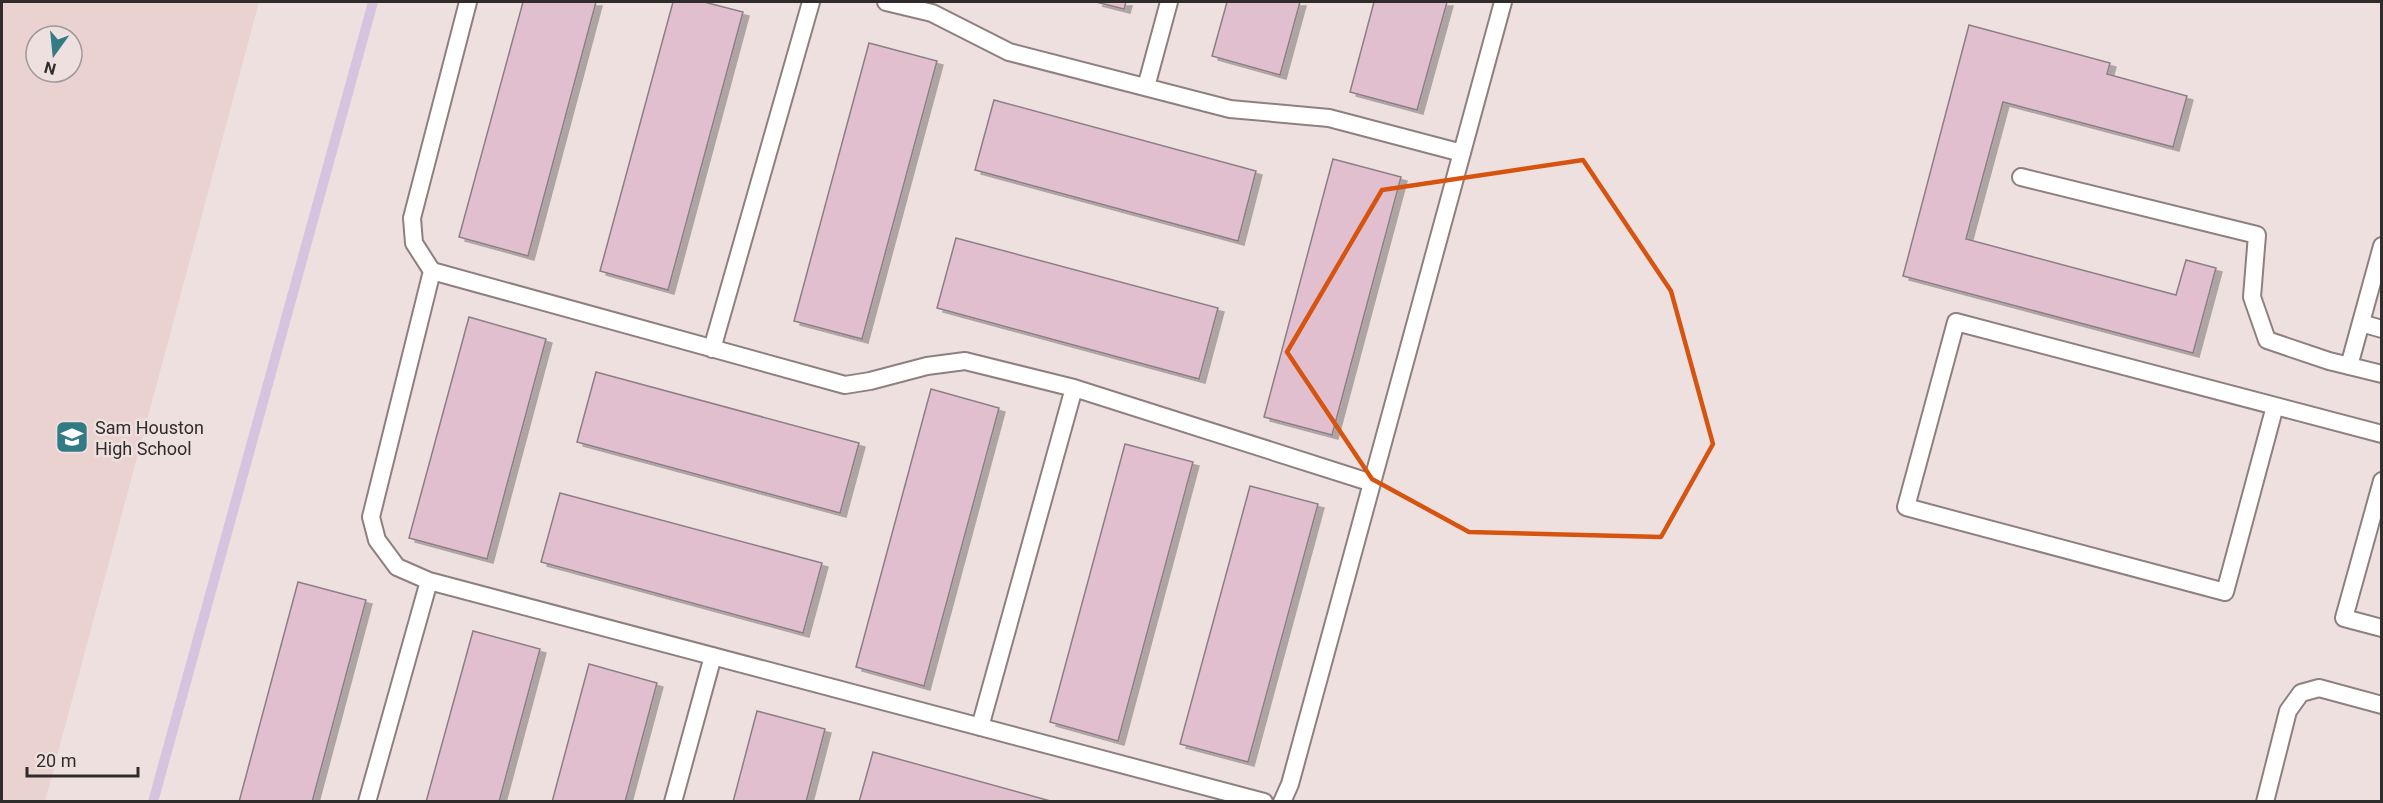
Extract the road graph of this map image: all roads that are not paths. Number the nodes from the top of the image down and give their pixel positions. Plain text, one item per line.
1 (468, 2) edge
2 (811, 2) edge
3 (886, 2) edge
4 (1168, 2) edge
5 (1503, 2) edge
6 (1146, 87) junction
7 (1462, 153) junction
8 (2021, 177) dead end
9 (2382, 246) edge
10 (432, 271) junction
11 (2361, 323) junction
12 (2382, 329) edge
13 (712, 349) junction
14 (2349, 366) junction
15 (2382, 374) edge
16 (1074, 388) junction
17 (2275, 406) junction
18 (2382, 434) edge
19 (2382, 480) edge
20 (1372, 483) junction
21 (429, 581) junction
22 (2382, 628) edge
23 (713, 656) junction
24 (2382, 705) edge
25 (980, 727) junction
26 (367, 801) edge
27 (673, 801) edge
28 (1264, 801) edge
29 (1282, 801) edge
30 (2265, 801) edge

1 - 10 lane
2 - 13 lane
3 - 6 lane
4 - 6 lane
5 - 7 lane
6 - 7 lane
7 - 20 lane
8 - 14 lane
9 - 11 lane
10 - 13 lane
10 - 21 lane
11 - 12 lane
11 - 14 lane
13 - 16 lane
14 - 15 lane
16 - 20 lane
16 - 25 lane
17 - 17 lane
17 - 18 lane
19 - 22 lane
20 - 29 lane
21 - 23 lane
21 - 26 lane
23 - 25 lane
23 - 27 lane
24 - 30 lane
25 - 28 lane

